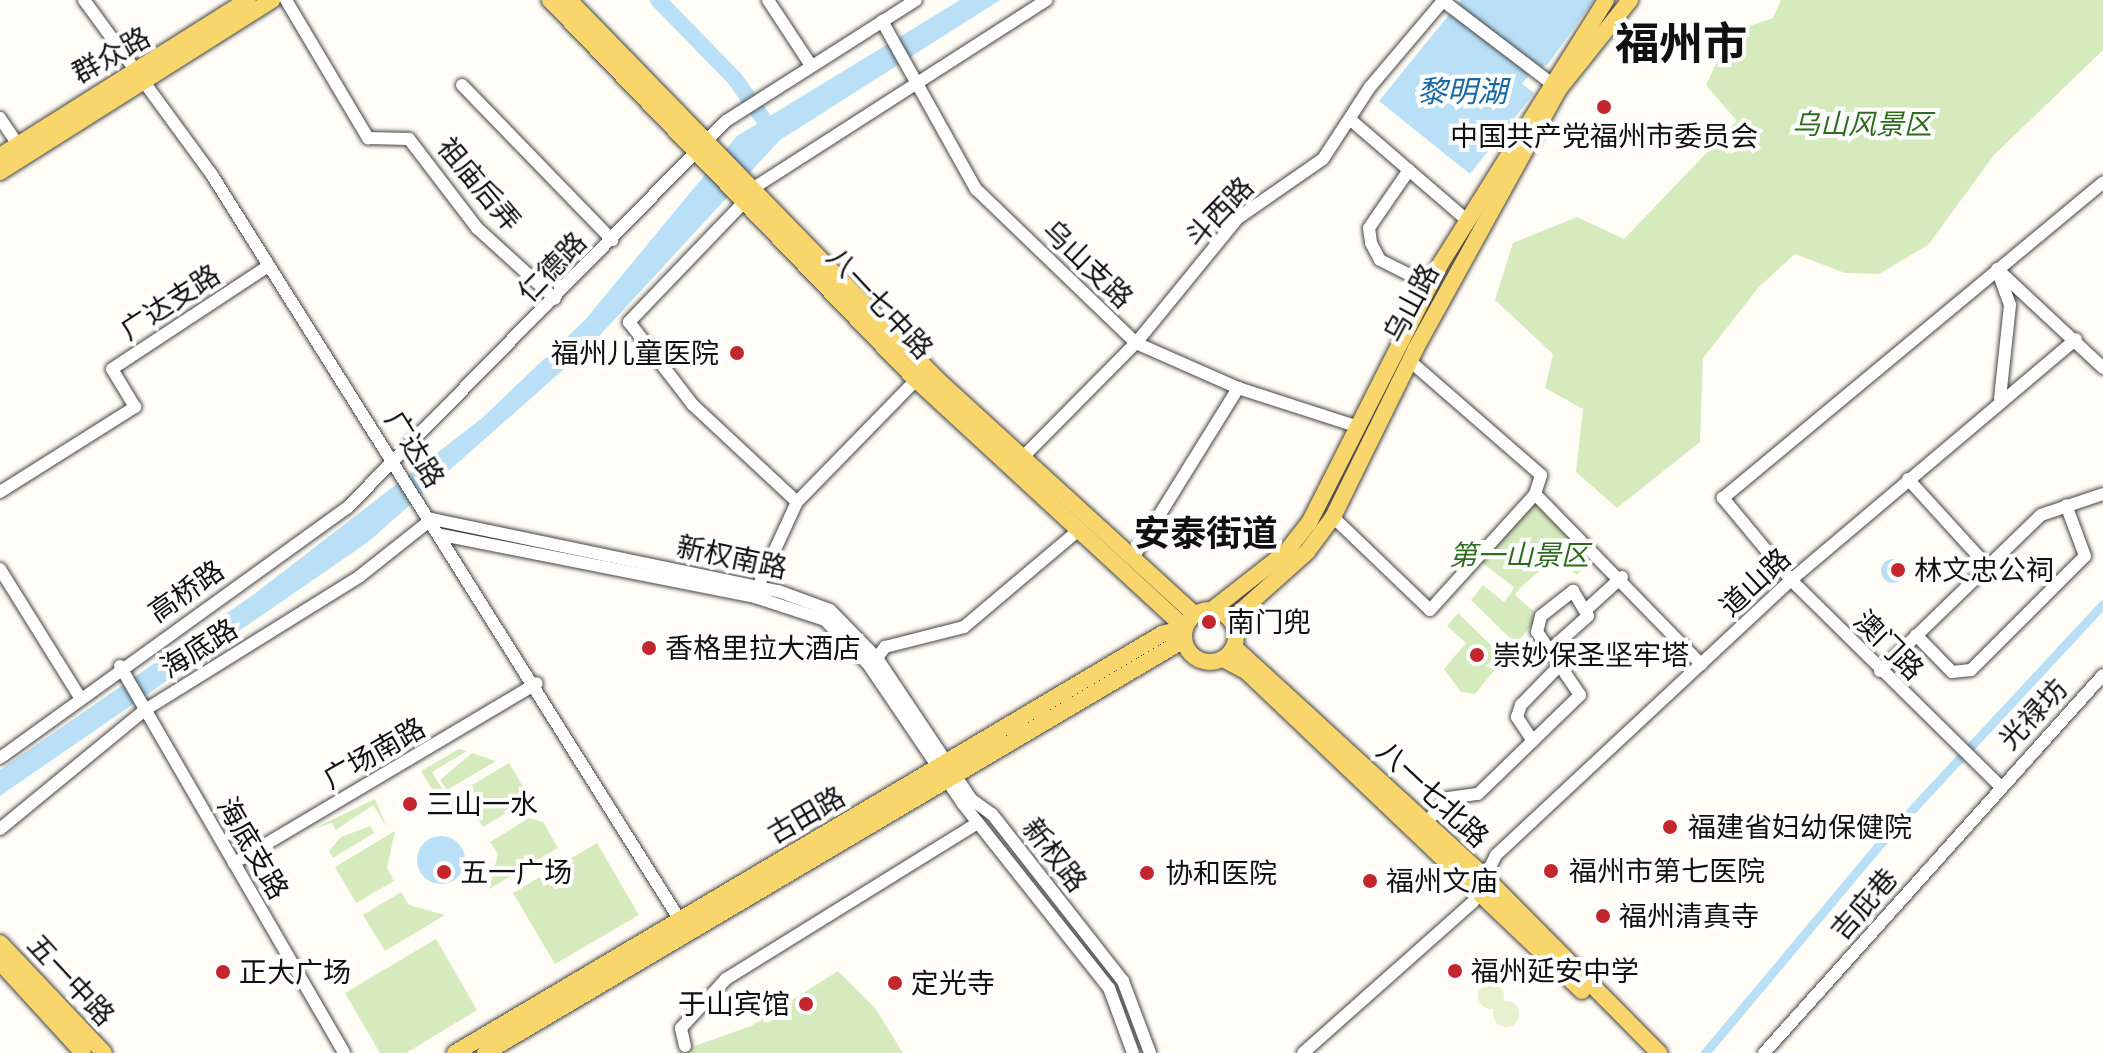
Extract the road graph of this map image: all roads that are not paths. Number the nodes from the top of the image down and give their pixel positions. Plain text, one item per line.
1 (84, 0) edge
2 (248, 0) edge
3 (272, 0) edge
4 (286, 0) edge
5 (550, 0) edge
6 (768, 0) edge
7 (916, 0) edge
8 (1046, 0) edge
9 (1442, 0) edge
10 (1606, 0) edge
11 (1630, 0) edge
12 (577, 2) edge
13 (882, 21) junction
14 (810, 64) junction
15 (143, 74) junction
16 (462, 85) dead end
17 (916, 85) junction
18 (1554, 85) junction
19 (0, 118) edge
20 (1352, 121) junction
21 (18, 145) junction
22 (704, 150) junction
23 (0, 156) edge
24 (1409, 170) junction
25 (0, 172) edge
26 (2103, 182) edge
27 (747, 197) junction
28 (1468, 221) junction
29 (612, 240) junction
30 (265, 268) junction
31 (1997, 269) junction
32 (1430, 285) junction
33 (555, 299) junction
34 (2076, 339) junction
35 (1136, 343) junction
36 (2103, 357) edge
37 (1410, 361) junction
38 (2103, 368) edge
39 (916, 380) junction
40 (1238, 388) junction
41 (1998, 401) junction
42 (1356, 426) junction
43 (1023, 457) junction
44 (397, 464) junction
45 (1908, 479) junction
46 (0, 492) edge
47 (1535, 494) junction
48 (2103, 494) edge
49 (797, 502) junction
50 (2066, 505) junction
51 (428, 514) junction
52 (1333, 517) junction
53 (1080, 529) junction
54 (442, 535) junction
55 (1134, 556) junction
56 (1988, 567) junction
57 (0, 569) edge
58 (1622, 577) junction
59 (1791, 580) junction
60 (756, 591) junction
61 (1588, 608) junction
62 (1213, 609) junction
63 (1231, 620) junction
64 (1188, 627) junction
65 (1916, 635) junction
66 (1551, 649) junction
67 (1228, 653) junction
68 (877, 658) junction
69 (1563, 662) junction
70 (1701, 664) junction
71 (120, 666) junction
72 (1880, 671) junction
73 (2103, 675) edge
74 (537, 683) junction
75 (79, 696) junction
76 (145, 710) junction
77 (1533, 741) junction
78 (0, 758) edge
79 (942, 765) junction
80 (952, 780) junction
81 (1999, 785) junction
82 (978, 823) junction
83 (1426, 823) junction
84 (0, 829) edge
85 (234, 863) junction
86 (1484, 886) junction
87 (679, 919) junction
88 (689, 935) junction
89 (0, 943) edge
90 (0, 962) edge
91 (685, 1046) dead end
92 (83, 1053) edge
93 (104, 1053) edge
94 (344, 1053) edge
95 (455, 1053) edge
96 (485, 1053) edge
97 (1133, 1053) edge
98 (1150, 1053) edge
99 (1303, 1053) edge
100 (1644, 1053) edge
101 (1659, 1053) edge
102 (1764, 1053) edge

1 - 15 street, 广达路
2 - 15 main road, 群众路
3 - 15 main road
4 - 33 street, 祖庙后弄
5 - 22 main road, 八一七中路
6 - 14 street
7 - 13 street
8 - 17 street
9 - 18 street
9 - 20 street, 斗西路
10 - 18 main road, 乌山路
11 - 18 main road, 乌山路
12 - 22 main road, 八一七中路
13 - 14 street
13 - 17 street, 乌山支路
14 - 22 street, 仁德路
15 - 21 main road, 群众路
15 - 25 main road
15 - 30 street, 广达路
16 - 29 street
17 - 27 street
17 - 35 street, 乌山支路
18 - 28 main road, 乌山路
18 - 37 main road, 乌山路
19 - 21 street
20 - 24 street
20 - 35 street, 斗西路
21 - 23 main road, 群众路
22 - 27 main road, 八一七中路
22 - 29 street, 仁德路
24 - 28 street
24 - 32 street
26 - 31 street
27 - 39 main road, 八一七中路
27 - 43 main road, 八一七中路
27 - 49 street
28 - 32 main road, 乌山路
29 - 33 street, 仁德路
30 - 44 street, 广达路
30 - 46 street, 广达支路
31 - 34 street
31 - 41 street
31 - 59 street, 澳门路
32 - 42 main road, 乌山路
33 - 44 street, 仁德路
34 - 36 street
34 - 38 street
34 - 41 street, 道山路
35 - 40 street, 乌山支路
35 - 43 street, 斗西路
37 - 47 street
37 - 52 main road, 乌山路
39 - 49 street
39 - 53 main road, 八一七中路
40 - 42 street, 乌山支路
40 - 55 street
41 - 45 street, 道山路
42 - 62 main road, 乌山路
43 - 55 main road, 八一七中路
44 - 51 street, 广达路
44 - 71 street, 高桥路
45 - 56 street
45 - 59 street, 道山路
47 - 52 street
47 - 58 street
48 - 50 street
49 - 60 street
50 - 56 street
50 - 65 street
51 - 54 street, 广达路
51 - 60 street, 新权南路
51 - 76 street, 海底路
52 - 63 main road, 乌山路
53 - 64 main road, 八一七中路
53 - 68 street
54 - 60 street, 新权南路
54 - 74 street, 广达路
55 - 64 main road, 八一七中路
56 - 65 street
57 - 75 street
58 - 61 street
58 - 70 street
59 - 70 street, 道山路
59 - 72 street, 澳门路
60 - 68 street, 新权南路
60 - 79 street, 新权南路
61 - 66 street
61 - 66 street
62 - 63 main road
62 - 64 main road
63 - 67 main road
64 - 67 main road
64 - 79 main road, 古田路
64 - 80 main road, 古田路
65 - 72 street
66 - 69 street
67 - 83 main road, 八一七北路
67 - 86 main road
68 - 79 street, 新权南路
69 - 77 street
69 - 77 street
70 - 86 street, 道山路
71 - 75 street, 高桥路
71 - 76 street, 海底支路
72 - 81 street, 澳门路
73 - 81 street, 光禄坊
74 - 85 street, 广场南路
74 - 87 street, 广达路
75 - 78 street, 高桥路
76 - 84 street, 海底路
76 - 85 street, 海底支路
77 - 83 street
79 - 80 street, 新权路
79 - 87 main road, 古田路
80 - 82 street, 新权路
80 - 88 main road, 古田路
80 - 98 street, 新权路
81 - 102 street, 吉庇巷
82 - 91 street
82 - 97 street, 新权路
83 - 86 main road, 八一七北路
85 - 94 street, 海底支路
86 - 99 street, 道山路
86 - 100 main road
86 - 101 main road, 八一七北路
87 - 88 street, 广达路
87 - 95 main road, 古田路
88 - 96 main road, 古田路
89 - 93 main road, 五一中路
90 - 92 main road, 五一中路

